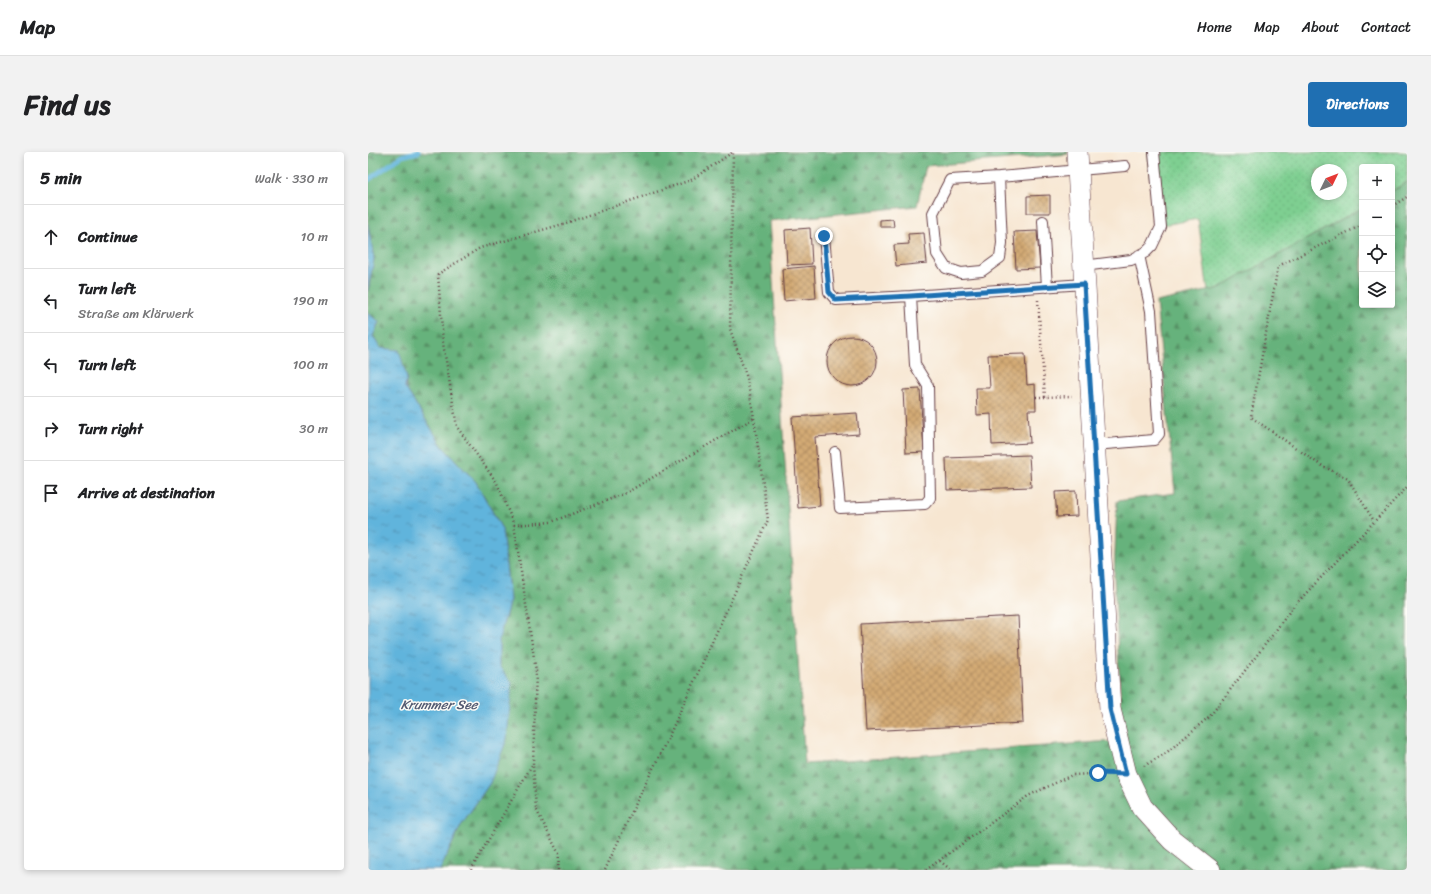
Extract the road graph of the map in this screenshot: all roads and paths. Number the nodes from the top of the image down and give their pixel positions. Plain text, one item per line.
1 (733, 152) edge
2 (1154, 152) edge
3 (1078, 161) edge
4 (1125, 166) dead end
5 (999, 177) junction
6 (1407, 197) edge
7 (1395, 204) edge
8 (1043, 221) dead end
9 (1359, 226) edge
10 (824, 236) dead end
11 (1139, 255) junction
12 (1083, 275) junction
13 (1042, 287) junction
14 (911, 296) junction
15 (1074, 396) dead end
16 (1036, 397) dead end
17 (1044, 397) junction
18 (754, 418) junction
19 (1094, 445) junction
20 (835, 452) dead end
21 (1407, 488) edge
22 (1374, 521) junction
23 (514, 525) junction
24 (533, 764) junction
25 (1126, 774) junction
26 (940, 861) junction
27 (471, 870) edge
28 (558, 870) edge
29 (605, 870) edge
30 (926, 870) edge
31 (951, 870) edge
32 (1210, 870) edge

1 - 18 path
1 - 23 path
2 - 11 lane
3 - 4 lane
3 - 5 lane
3 - 12 street
5 - 5 lane
6 - 7 path
8 - 13 lane
9 - 22 path
10 - 14 lane
11 - 12 lane
11 - 19 lane
12 - 13 lane
12 - 19 street
13 - 14 lane
13 - 17 path
14 - 20 lane
15 - 17 path
16 - 17 path
18 - 23 path
18 - 29 path
19 - 25 street
21 - 22 path
22 - 25 path
23 - 24 path
24 - 27 path
24 - 28 path
25 - 26 path
25 - 32 street
26 - 30 path
26 - 31 path

